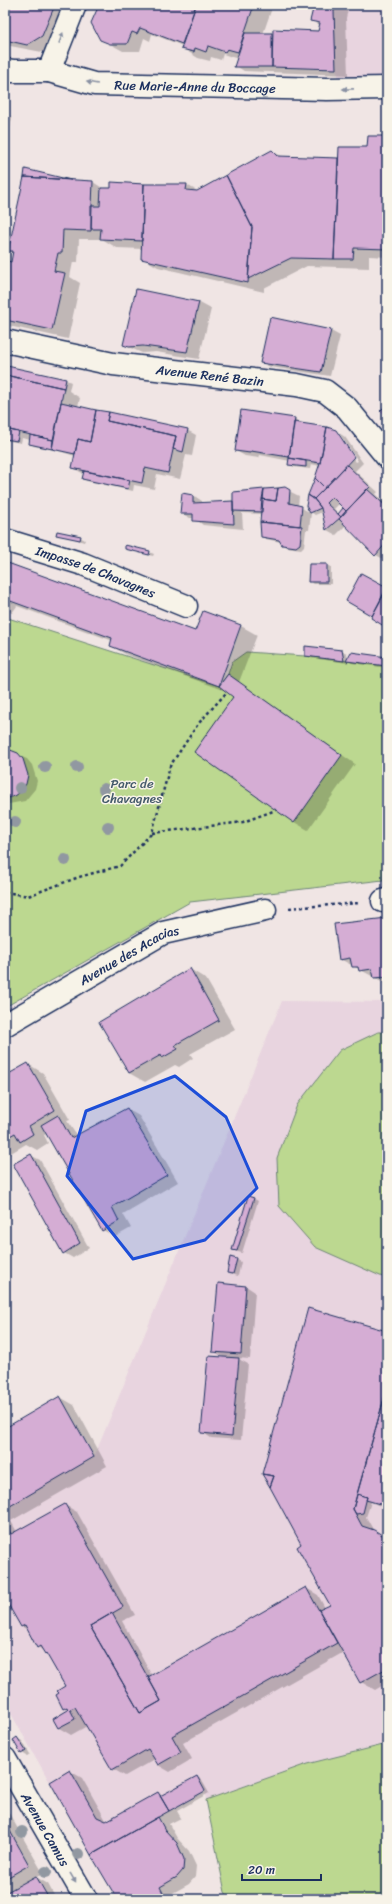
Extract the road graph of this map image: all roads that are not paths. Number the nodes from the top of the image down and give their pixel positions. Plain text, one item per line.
1 (74, 5) edge
2 (5, 70) edge
3 (49, 71) junction
4 (387, 88) edge
5 (5, 341) edge
6 (387, 457) edge
7 (5, 540) edge
8 (186, 606) dead end
9 (265, 910) road end
10 (5, 1025) edge
11 (5, 1759) edge
12 (86, 1899) edge

3 -> 1 street
2 - 3 street, Rue Marie-Anne du Boccage
4 -> 3 street, Rue Marie-Anne du Boccage
5 - 6 street, Avenue René Bazin
7 - 8 street, Impasse de Chavagnes
9 - 10 street, Avenue des Acacias
11 -> 12 street, Avenue Camus

